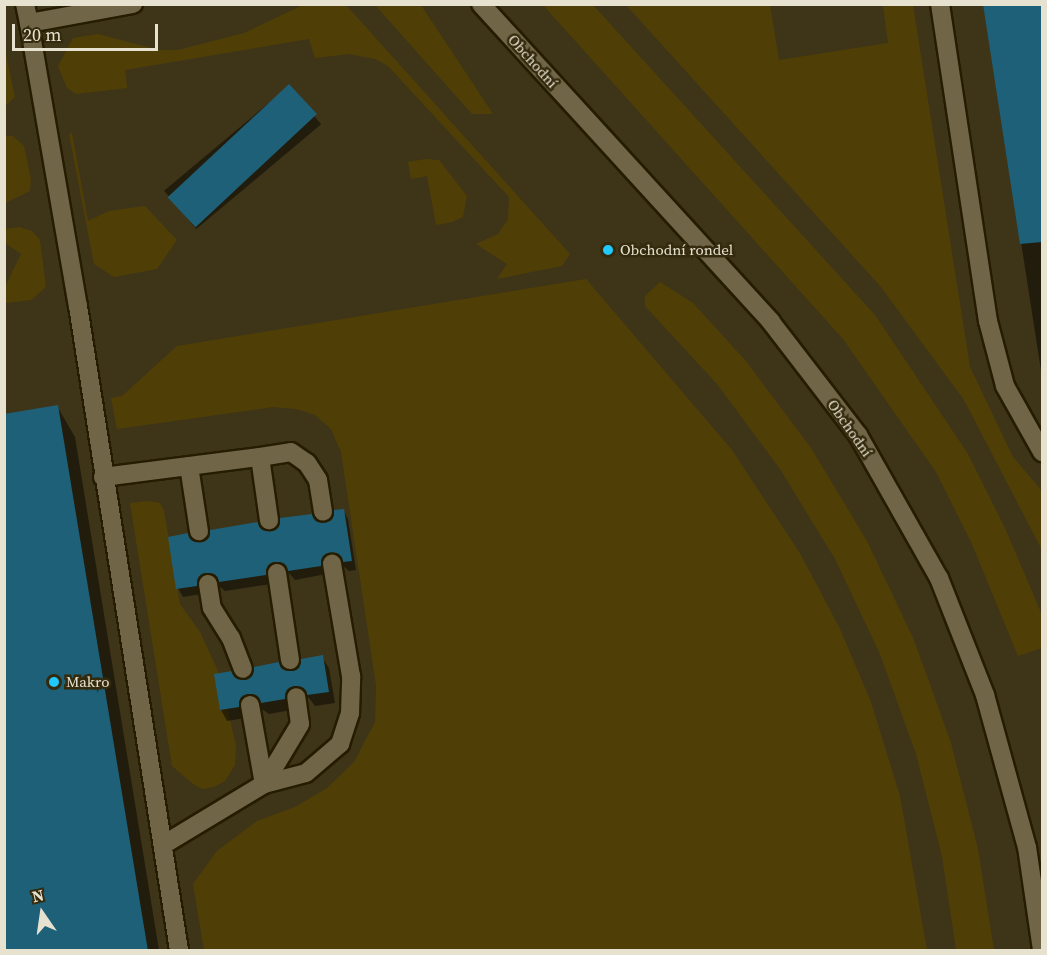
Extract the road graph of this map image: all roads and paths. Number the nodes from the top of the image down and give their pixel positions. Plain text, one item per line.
1 (25, 4) edge
2 (133, 4) edge
3 (481, 4) edge
4 (940, 4) edge
5 (29, 23) junction
6 (1042, 452) edge
7 (260, 457) junction
8 (189, 466) junction
9 (103, 477) junction
10 (323, 512) dead end
11 (269, 520) dead end
12 (199, 531) dead end
13 (332, 564) dead end
14 (277, 573) dead end
15 (208, 584) dead end
16 (290, 660) dead end
17 (243, 669) dead end
18 (296, 697) dead end
19 (250, 705) dead end
20 (264, 784) junction
21 (162, 845) junction
22 (179, 951) edge
23 (1041, 951) edge

1 - 5 street
2 - 5 street
3 - 23 street, Obchodní
4 - 6 street
5 - 9 street
7 - 8 street
7 - 10 street
7 - 11 street
8 - 9 street
8 - 12 street
9 - 21 street
13 - 20 street
14 - 16 street
15 - 17 street
18 - 20 street
19 - 20 street
20 - 21 street
21 - 22 street

